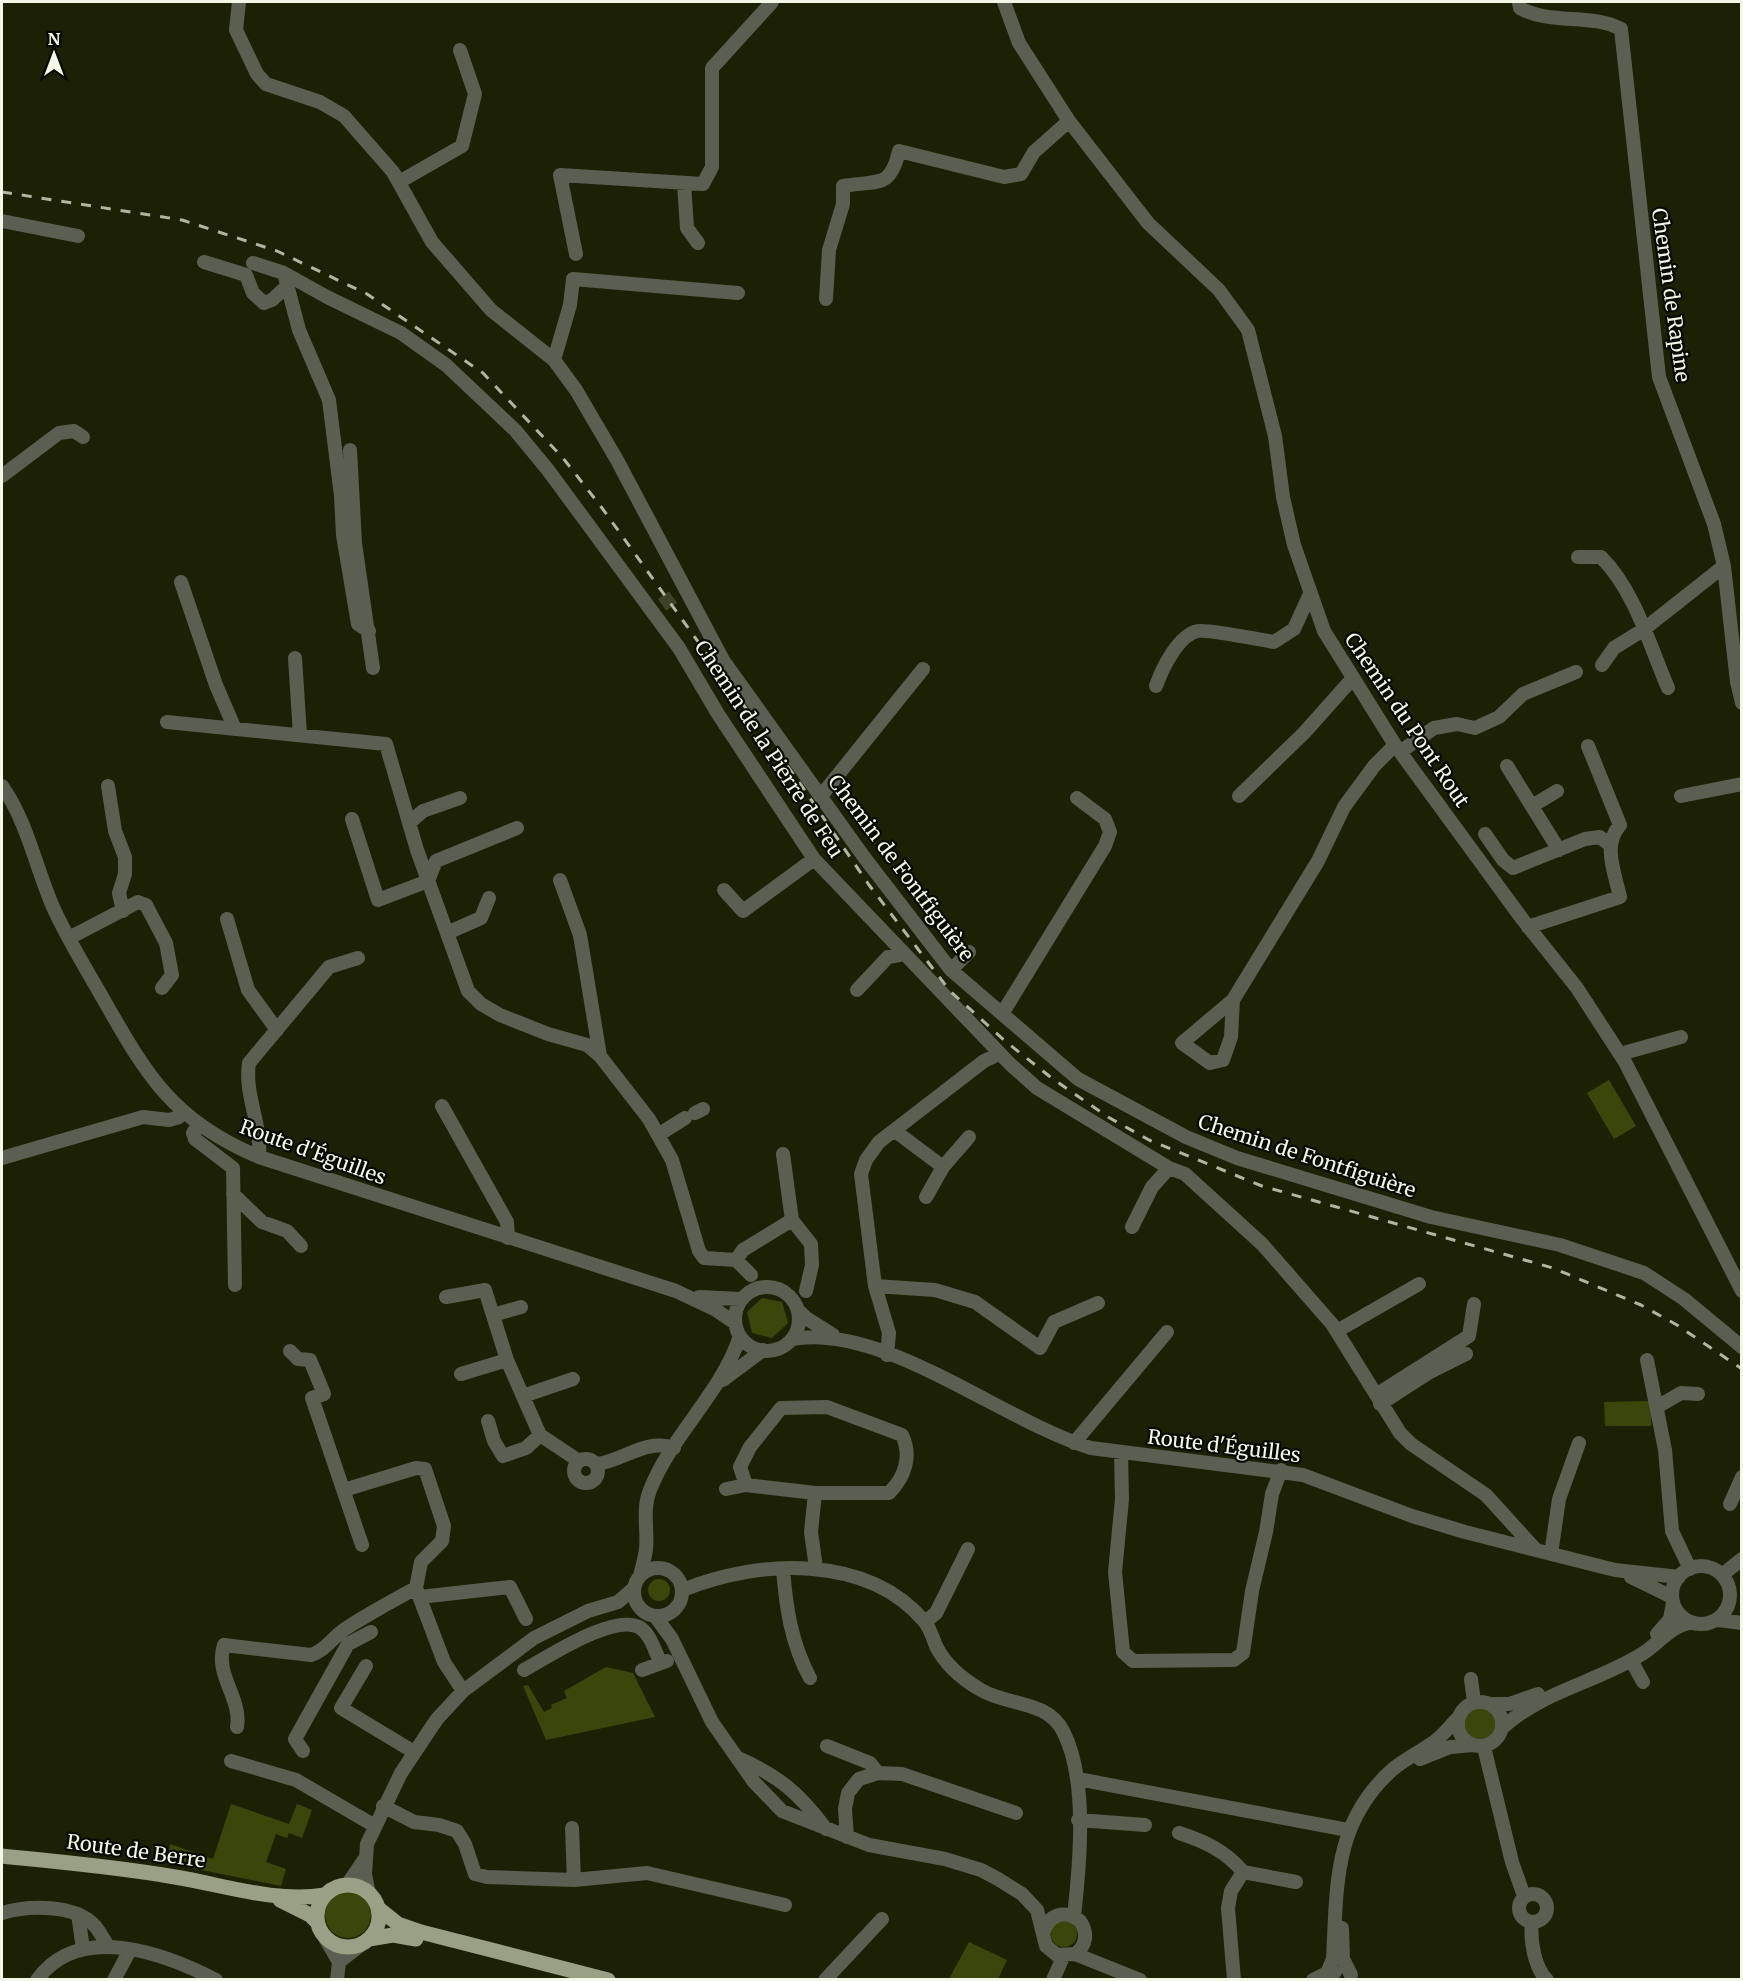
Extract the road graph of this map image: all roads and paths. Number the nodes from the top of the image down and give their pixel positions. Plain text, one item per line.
1 (238, 2) edge
2 (772, 2) edge
3 (1004, 2) edge
4 (1519, 2) edge
5 (460, 50) dead end
6 (1069, 121) junction
7 (399, 182) junction
8 (684, 183) junction
9 (2, 221) edge
10 (78, 236) dead end
11 (698, 243) dead end
12 (576, 254) dead end
13 (204, 262) dead end
14 (253, 264) dead end
15 (285, 279) junction
16 (738, 293) dead end
17 (826, 299) dead end
18 (554, 360) junction
19 (82, 437) dead end
20 (350, 450) dead end
21 (2, 476) edge
22 (1578, 557) dead end
23 (1724, 566) junction
24 (181, 582) dead end
25 (1310, 594) junction
26 (668, 601) junction
27 (1643, 630) junction
28 (369, 631) junction
29 (295, 658) dead end
30 (1602, 665) dead end
31 (373, 668) dead end
32 (922, 669) dead end
33 (1576, 672) dead end
34 (1353, 678) junction
35 (1156, 686) dead end
36 (1668, 688) dead end
37 (1742, 703) edge
38 (167, 722) dead end
39 (235, 729) junction
40 (300, 735) junction
41 (1587, 747) dead end
42 (1397, 748) junction
43 (1507, 766) dead end
44 (1742, 784) edge
45 (2, 786) edge
46 (108, 786) dead end
47 (1557, 791) dead end
48 (821, 796) junction
49 (1239, 796) dead end
50 (1681, 796) dead end
51 (460, 798) dead end
52 (1077, 798) dead end
53 (1532, 806) junction
54 (352, 819) dead end
55 (409, 823) junction
56 (517, 828) dead end
57 (1485, 834) dead end
58 (1610, 845) junction
59 (1559, 850) junction
60 (814, 859) junction
61 (428, 880) junction
62 (560, 880) dead end
63 (724, 890) dead end
64 (489, 898) dead end
65 (123, 911) junction
66 (227, 919) dead end
67 (1528, 927) junction
68 (447, 933) junction
69 (69, 938) junction
70 (969, 952) dead end
71 (905, 954) junction
72 (358, 958) dead end
73 (951, 970) junction
74 (162, 988) dead end
75 (857, 990) dead end
76 (1233, 1000) junction
77 (1002, 1014) junction
78 (277, 1030) junction
79 (1681, 1037) dead end
80 (999, 1054) junction
81 (1620, 1054) junction
82 (600, 1056) junction
83 (442, 1106) dead end
84 (182, 1112) junction
85 (694, 1114) dead end
86 (198, 1125) junction
87 (895, 1131) junction
88 (658, 1135) junction
89 (969, 1137) dead end
90 (783, 1154) dead end
91 (259, 1157) junction
92 (2, 1158) edge
93 (943, 1167) junction
94 (1169, 1168) junction
95 (233, 1194) junction
96 (926, 1197) dead end
97 (792, 1220) junction
98 (1132, 1227) dead end
99 (508, 1238) junction
100 (301, 1246) dead end
101 (736, 1260) junction
102 (751, 1275) junction
103 (1419, 1284) dead end
104 (235, 1285) dead end
105 (875, 1286) junction
106 (766, 1287) junction
107 (806, 1291) dead end
108 (1742, 1291) edge
109 (746, 1295) junction
110 (446, 1297) dead end
111 (692, 1297) junction
112 (1098, 1303) dead end
113 (1474, 1304) dead end
114 (520, 1307) dead end
115 (798, 1310) junction
116 (493, 1315) junction
117 (738, 1329) junction
118 (1337, 1331) junction
119 (1167, 1332) dead end
120 (837, 1338) junction
121 (792, 1339) junction
122 (1742, 1347) edge
123 (763, 1350) junction
124 (290, 1351) dead end
125 (1466, 1354) dead end
126 (887, 1355) junction
127 (507, 1360) junction
128 (1647, 1360) dead end
129 (461, 1374) dead end
130 (573, 1379) dead end
131 (719, 1383) junction
132 (1698, 1394) dead end
133 (523, 1396) junction
134 (1378, 1400) junction
135 (1657, 1407) junction
136 (488, 1421) dead end
137 (540, 1435) junction
138 (1074, 1443) junction
139 (1579, 1443) dead end
140 (674, 1448) junction
141 (1120, 1453) junction
142 (574, 1463) junction
143 (602, 1468) junction
144 (1281, 1470) junction
145 (1742, 1477) edge
146 (746, 1485) junction
147 (726, 1489) dead end
148 (344, 1490) junction
149 (815, 1493) junction
150 (1730, 1504) dead end
151 (362, 1545) dead end
152 (646, 1547) junction
153 (968, 1549) dead end
154 (1536, 1550) junction
155 (1551, 1554) junction
156 (1742, 1559) edge
157 (658, 1567) junction
158 (816, 1568) junction
159 (783, 1569) junction
160 (1615, 1570) junction
161 (1684, 1573) junction
162 (675, 1574) junction
163 (1722, 1575) junction
164 (637, 1582) junction
165 (703, 1582) junction
166 (683, 1590) junction
167 (418, 1592) junction
168 (1731, 1593) junction
169 (1673, 1600) junction
170 (618, 1602) junction
171 (1742, 1605) edge
172 (642, 1609) junction
173 (675, 1609) junction
174 (655, 1616) junction
175 (526, 1619) dead end
176 (572, 1619) junction
177 (1718, 1620) junction
178 (925, 1622) junction
179 (1692, 1623) junction
180 (1742, 1623) edge
181 (371, 1632) dead end
182 (582, 1638) junction
183 (672, 1639) junction
184 (681, 1658) junction
185 (1631, 1660) junction
186 (660, 1662) junction
187 (366, 1666) dead end
188 (524, 1670) dead end
189 (642, 1670) dead end
190 (810, 1678) dead end
191 (1471, 1679) dead end
192 (1643, 1682) dead end
193 (463, 1690) junction
194 (317, 1696) junction
195 (1474, 1702) junction
196 (1491, 1704) junction
197 (340, 1708) junction
198 (1457, 1719) junction
199 (237, 1727) dead end
200 (1502, 1728) junction
201 (827, 1746) dead end
202 (1479, 1746) junction
203 (303, 1750) dead end
204 (414, 1752) junction
205 (736, 1757) junction
206 (231, 1761) dead end
207 (878, 1773) junction
208 (1078, 1779) junction
209 (383, 1806) junction
210 (1016, 1813) dead end
211 (1078, 1820) junction
212 (1144, 1825) dead end
213 (375, 1826) junction
214 (572, 1828) dead end
215 (827, 1830) junction
216 (1348, 1830) junction
217 (1179, 1833) dead end
218 (847, 1838) junction
219 (2, 1856) edge
220 (364, 1858) junction
221 (1243, 1872) junction
222 (574, 1880) junction
223 (1296, 1882) dead end
224 (347, 1885) junction
225 (263, 1894) junction
226 (369, 1894) junction
227 (325, 1895) junction
228 (1524, 1896) junction
229 (786, 1905) dead end
230 (378, 1908) junction
231 (1037, 1910) junction
232 (2, 1913) edge
233 (78, 1914) junction
234 (1054, 1916) junction
235 (1074, 1916) junction
236 (882, 1919) dead end
237 (317, 1922) junction
238 (1532, 1922) junction
239 (1043, 1934) junction
240 (325, 1938) junction
241 (366, 1941) junction
242 (108, 1946) junction
243 (83, 1949) junction
244 (130, 1950) junction
245 (1068, 1952) junction
246 (339, 1962) junction
247 (1327, 1973) junction
248 (1055, 1974) edge
249 (1354, 1977) edge
250 (37, 1980) edge
251 (114, 1980) edge
252 (216, 1980) edge
253 (337, 1980) edge
254 (574, 1980) edge
255 (608, 1980) edge
256 (825, 1980) edge
257 (1140, 1980) edge
258 (1234, 1980) edge
259 (1313, 1980) edge
260 (1547, 1980) edge

1 - 7 street, Chemin de la Pierre de Feu
2 - 8 street
3 - 6 street, Chemin du Pont Rout
4 - 23 street, Chemin de Rapine
5 - 7 street
6 - 17 street
6 - 25 street, Chemin du Pont Rout
7 - 18 street, Chemin de la Pierre de Feu
8 - 11 street
8 - 12 street
9 - 10 street
13 - 15 street
14 - 15 street
15 - 26 street
15 - 28 street
16 - 18 street
18 - 26 street, Chemin de la Pierre de Feu
19 - 21 street
20 - 28 street
22 - 27 street
23 - 27 street
23 - 37 street, Chemin de Rapine
24 - 39 street
25 - 34 street, Chemin du Pont Rout
25 - 35 street
26 - 48 street, Chemin de Fontfiguière
26 - 60 street, Chemin de la Pierre de Feu
27 - 30 street
27 - 36 street
28 - 31 street
29 - 40 street
32 - 48 street
33 - 42 street
34 - 42 street, Chemin du Pont Rout
34 - 49 street
38 - 39 street
39 - 40 street
40 - 55 street
41 - 58 street
42 - 67 street, Chemin du Pont Rout
42 - 76 street
43 - 53 street
44 - 50 street
45 - 69 street, Route d'Éguilles
46 - 65 street
47 - 53 street
48 - 73 street, Chemin de Fontfiguière
51 - 55 street
52 - 77 street
53 - 59 street
54 - 61 street
55 - 61 street
56 - 61 street
57 - 59 street
58 - 59 street
58 - 67 street
60 - 63 street
60 - 71 street, Chemin de la Pierre de Feu
61 - 68 street
62 - 82 street
64 - 68 street
65 - 69 street
65 - 74 street
66 - 78 street
67 - 81 street, Chemin du Pont Rout
68 - 82 street
69 - 84 street, Route d'Éguilles
70 - 73 street
71 - 75 street
71 - 80 street, Chemin de la Pierre de Feu
72 - 78 street
73 - 77 street, Chemin de Fontfiguière
76 - 76 street
77 - 122 street, Chemin de Fontfiguière
78 - 91 street
79 - 81 street
80 - 87 street
80 - 94 street, Chemin de la Pierre de Feu
81 - 108 street, Chemin du Pont Rout
82 - 88 street
83 - 99 street
84 - 86 street, Route d'Éguilles
84 - 92 street
85 - 88 street
86 - 91 street, Route d'Éguilles
86 - 95 street
87 - 93 street
87 - 105 street
88 - 101 street
89 - 93 street
90 - 97 street
91 - 99 street, Route d'Éguilles
93 - 96 street
94 - 98 street
94 - 118 street, Chemin de la Pierre de Feu
95 - 100 street
95 - 104 street
97 - 101 street
97 - 107 street
99 - 111 street, Route d'Éguilles
101 - 102 street
102 - 106 street
102 - 109 street
103 - 118 street
105 - 112 street
105 - 126 street
106 - 109 street
106 - 115 street
109 - 111 street, Route d'Éguilles
109 - 117 street
110 - 116 street
111 - 117 street, Route d'Éguilles
113 - 134 street
114 - 116 street
115 - 120 street, Route d'Éguilles
115 - 121 street
116 - 127 street
117 - 123 street
117 - 131 street
118 - 134 street, Chemin de la Pierre de Feu
119 - 138 street
120 - 121 street, Route d'Éguilles
120 - 126 street, Route d'Éguilles
121 - 123 street
123 - 131 street
124 - 148 street
125 - 134 street
126 - 138 street, Route d'Éguilles
127 - 129 street
127 - 133 street
128 - 135 street
130 - 133 street
131 - 140 street
132 - 135 street
133 - 137 street
134 - 154 street, Chemin de la Pierre de Feu
135 - 161 street
136 - 137 street
137 - 142 street
138 - 141 street, Route d'Éguilles
139 - 155 street
140 - 143 street
140 - 152 street
141 - 144 street, Route d'Éguilles
141 - 144 street
142 - 143 street
142 - 143 street
144 - 154 street, Route d'Éguilles
145 - 150 street
146 - 147 street
146 - 149 street
146 - 149 street
148 - 151 street
148 - 167 street
149 - 158 street
152 - 157 street
152 - 164 street
153 - 178 street
154 - 155 street, Route d'Éguilles
155 - 160 street, Route d'Éguilles
156 - 163 street
157 - 162 street
157 - 164 street
158 - 159 street
158 - 178 street
159 - 165 street
159 - 190 street
160 - 161 street, Route d'Éguilles
160 - 169 street, Route d'Éguilles
161 - 163 street
161 - 169 street
162 - 165 street
162 - 166 street
163 - 168 street
164 - 170 street
164 - 172 street
165 - 166 street
166 - 173 street
167 - 175 street
167 - 193 street
167 - 199 street
168 - 171 street
168 - 177 street
169 - 179 street
169 - 196 street
170 - 172 street
170 - 176 street
172 - 174 street
173 - 174 street
173 - 183 street
174 - 183 street
176 - 182 street
176 - 193 street
177 - 179 street
177 - 180 street
178 - 208 street
179 - 185 street
181 - 194 street
182 - 186 street
182 - 188 street
183 - 184 street
184 - 186 street
184 - 205 street
185 - 192 street
185 - 200 street
186 - 189 street
187 - 197 street
191 - 195 street
193 - 204 street
194 - 197 street
194 - 203 street
195 - 196 street
195 - 198 street
196 - 200 street
197 - 204 street
198 - 202 street
198 - 216 street
200 - 202 street
201 - 207 street
202 - 228 street
202 - 249 street
204 - 209 street
205 - 215 street
205 - 215 street
206 - 213 street
207 - 210 street
207 - 218 street
208 - 211 street
208 - 216 street
209 - 213 street
209 - 222 street
211 - 212 street
211 - 235 street
213 - 220 street
214 - 222 street
215 - 218 street
216 - 247 street
217 - 221 street
218 - 231 street
219 - 225 main road, Route de Berre
220 - 224 street
220 - 226 street
221 - 223 street
221 - 258 street
222 - 229 street
224 - 226 main road
224 - 227 main road
225 - 227 main road, Route de Berre
225 - 237 main road, Route de Berre
226 - 230 main road
227 - 237 main road
228 - 238 street
228 - 238 street
230 - 241 main road
230 - 255 main road
231 - 234 street
231 - 239 street
232 - 233 street
233 - 242 street
233 - 243 street
234 - 235 street
234 - 239 street
235 - 245 street
236 - 256 street
237 - 240 main road
238 - 260 street
239 - 245 street
240 - 241 main road
240 - 246 street
241 - 246 street
241 - 254 main road
242 - 243 street
242 - 244 street
243 - 250 street
244 - 251 street
244 - 252 street
245 - 248 street
245 - 257 street
246 - 253 street
247 - 249 street
247 - 259 street

